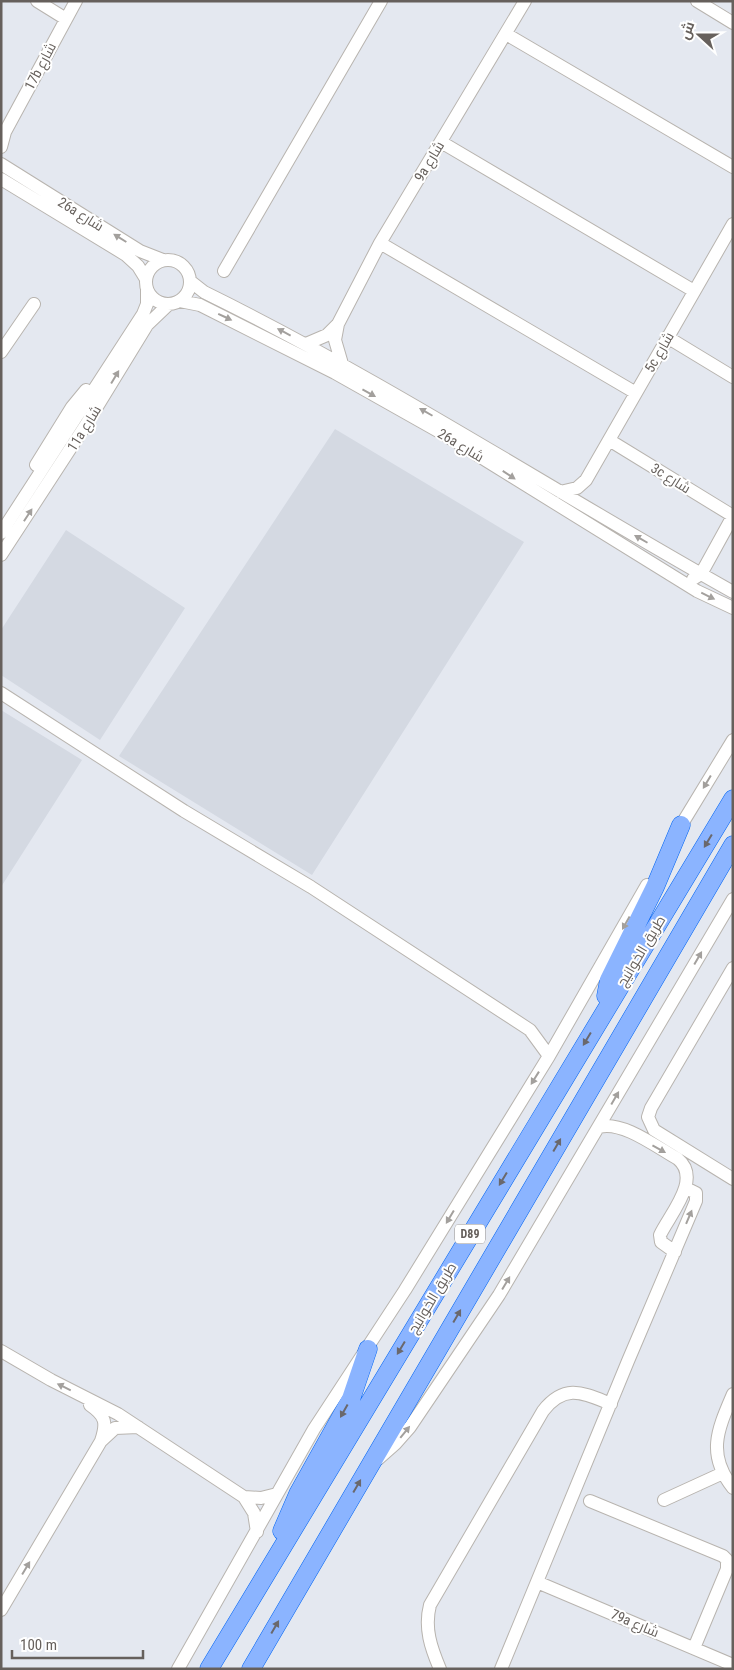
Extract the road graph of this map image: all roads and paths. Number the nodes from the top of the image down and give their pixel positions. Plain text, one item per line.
1 (37, 1) edge
2 (76, 1) edge
3 (381, 1) edge
4 (526, 1) edge
5 (697, 1) edge
6 (66, 19) junction
7 (733, 23) edge
8 (506, 34) junction
9 (3, 133) edge
10 (441, 142) junction
11 (1, 147) edge
12 (3, 167) edge
13 (733, 167) edge
14 (733, 224) edge
15 (380, 244) junction
16 (728, 246) edge
17 (163, 260) junction
18 (224, 271) dead end
19 (190, 281) junction
20 (147, 284) junction
21 (694, 291) junction
22 (175, 302) junction
23 (34, 304) dead end
24 (338, 324) junction
25 (667, 337) junction
26 (306, 344) junction
27 (1, 352) edge
28 (342, 364) junction
29 (102, 375) junction
30 (733, 377) edge
31 (636, 393) junction
32 (609, 440) junction
33 (586, 480) junction
34 (560, 492) junction
35 (589, 509) junction
36 (733, 516) edge
37 (1, 519) edge
38 (1, 533) edge
39 (1, 555) edge
40 (711, 556) junction
41 (652, 564) junction
42 (683, 564) junction
43 (701, 574) junction
44 (717, 584) junction
45 (733, 592) edge
46 (733, 608) edge
47 (1, 693) edge
48 (733, 740) edge
49 (733, 799) edge
50 (681, 825) junction
51 (733, 845) edge
52 (733, 898) edge
53 (733, 968) edge
54 (606, 1009) junction
55 (530, 1030) junction
56 (561, 1037) junction
57 (549, 1056) junction
58 (598, 1127) junction
59 (733, 1179) edge
60 (686, 1188) junction
61 (675, 1252) junction
62 (368, 1349) junction
63 (1, 1351) edge
64 (733, 1394) edge
65 (85, 1398) junction
66 (611, 1404) junction
67 (138, 1427) junction
68 (101, 1441) junction
69 (370, 1465) junction
70 (723, 1473) junction
71 (733, 1488) edge
72 (277, 1494) junction
73 (244, 1497) junction
74 (664, 1500) dead end
75 (590, 1501) dead end
76 (257, 1533) junction
77 (276, 1555) junction
78 (537, 1582) junction
79 (1, 1610) edge
80 (694, 1648) junction
81 (733, 1665) edge
82 (178, 1669) edge
83 (209, 1669) edge
84 (251, 1669) edge
85 (440, 1669) edge
86 (501, 1669) edge

1 - 6 street
2 - 6 street, 17b شارع
3 - 18 street
4 - 8 street, 9a شارع
5 - 7 street
6 - 9 street, 17b شارع
8 - 10 street, 9a شارع
8 - 13 street
9 - 11 street, 17b شارع
10 - 15 street, 9a شارع
10 - 21 street
17 -> 12 street, 26a شارع
12 - 20 street, 26a شارع
14 - 16 street, 5c شارع
15 - 24 street, 9a شارع
15 - 31 street
16 - 21 street, 5c شارع
17 - 19 street
17 - 20 street
19 - 22 street
26 -> 19 street, 26a شارع
20 - 22 street
20 - 29 street, 11a شارع
21 - 25 street, 5c شارع
39 -> 22 street, 11a شارع
22 -> 41 street, 26a شارع
23 - 27 street
24 - 26 street, 9a شارع
24 - 28 street, 9a شارع
25 - 30 street
25 - 31 street, 5c شارع
26 - 28 street, 26a شارع
34 -> 28 street, 26a شارع
29 - 37 street
29 - 38 street, 11a شارع
31 - 32 street, 5c شارع
32 - 33 street, 5c شارع
32 - 36 street, 3c شارع
33 - 34 street
33 - 35 street
34 - 35 street, 26a شارع
42 -> 35 street, 26a شارع
36 - 40 street, 3c شارع
40 - 42 street
40 - 43 street, 3c شارع
40 - 44 street
41 - 43 street
41 -> 46 street, 26a شارع
42 - 43 street, 26a شارع
43 - 44 street, 26a شارع
44 - 45 street, 26a شارع
47 - 55 street
48 -> 50 street
49 -> 54 highway, طريق الخوانيج / D89
50 - 54 highway
50 -> 56 street
69 -> 51 highway, طريق الخوانيج / D89
58 -> 52 street
53 - 59 street
54 -> 77 highway, طريق الخوانيج / D89
55 - 56 street
55 - 57 street
56 - 57 street
57 -> 62 street
58 -> 60 street
69 -> 58 street
61 -> 60 street
60 - 61 street
61 - 66 street
62 - 72 street
62 -> 77 highway
65 -> 63 street
64 - 70 street
65 - 67 street
65 - 68 street
66 - 78 street
66 - 85 street
67 - 68 street
67 - 73 street
79 -> 68 street
84 -> 69 highway, طريق الخوانيج / D89
70 - 71 street
70 - 74 street
72 - 73 street
72 - 76 street
73 - 76 street
75 - 80 street
76 - 82 street
77 - 83 highway, طريق الخوانيج / D89
78 - 80 street, 79a شارع
78 - 86 street
80 - 81 street, 79a شارع

